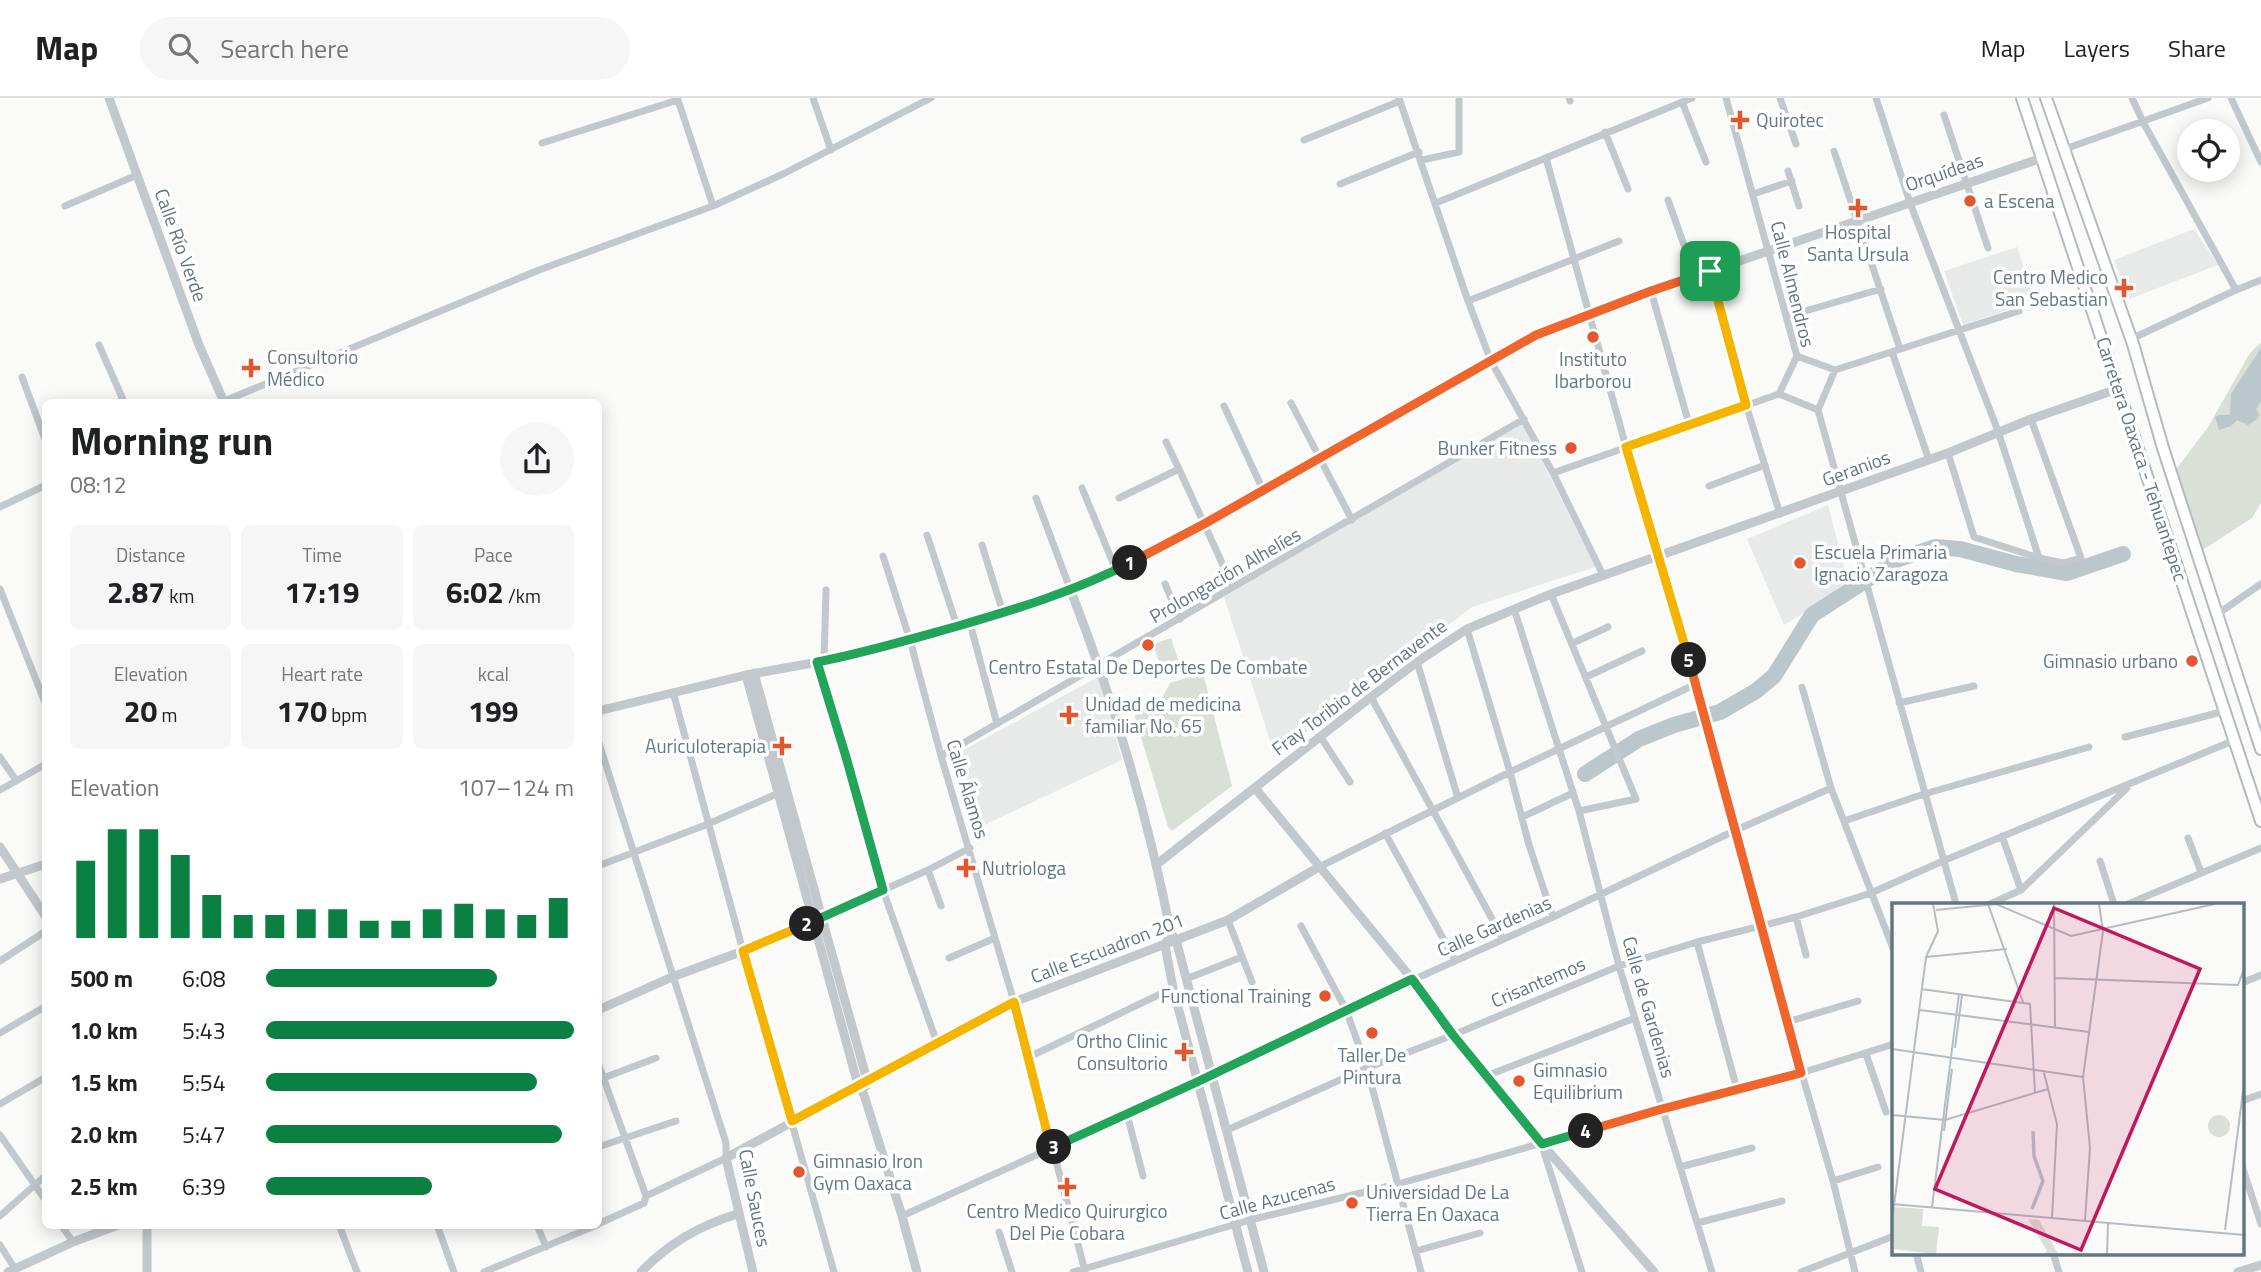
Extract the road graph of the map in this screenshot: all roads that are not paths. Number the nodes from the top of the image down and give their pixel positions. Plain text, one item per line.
1 (109, 98) edge
2 (813, 98) edge
3 (931, 98) edge
4 (1459, 98) edge
5 (1692, 98) edge
6 (1726, 98) edge
7 (1780, 98) edge
8 (1876, 98) edge
9 (2022, 98) edge
10 (2046, 98) edge
11 (2132, 98) edge
12 (2208, 98) edge
13 (2231, 98) edge
14 (1400, 99) edge
15 (1682, 102) junction
16 (1944, 115) dead end
17 (2143, 122) junction
18 (1605, 132) junction
19 (1304, 141) dead end
20 (542, 143) dead end
21 (1796, 144) dead end
22 (2065, 149) junction
23 (831, 150) junction
24 (1833, 151) dead end
25 (1420, 156) junction
26 (1546, 158) junction
27 (2042, 158) junction
28 (1706, 162) dead end
29 (2261, 162) edge
30 (1788, 171) dead end
31 (137, 174) junction
32 (1792, 181) junction
33 (1966, 182) junction
34 (1340, 184) dead end
35 (1628, 189) dead end
36 (1753, 194) junction
37 (1668, 200) dead end
38 (1436, 203) junction
39 (1910, 203) junction
40 (65, 206) dead end
41 (713, 206) junction
42 (1800, 206) dead end
43 (1857, 220) junction
44 (1619, 241) dead end
45 (1988, 248) dead end
46 (1769, 250) junction
47 (1575, 258) junction
48 (1710, 271) junction
49 (1695, 276) junction
50 (2261, 280) edge
51 (1881, 289) junction
52 (2235, 290) junction
53 (1651, 291) junction
54 (1468, 301) junction
55 (2019, 311) dead end
56 (1590, 314) junction
57 (1788, 317) junction
58 (1960, 330) junction
59 (2131, 339) junction
60 (99, 345) dead end
61 (1896, 351) junction
62 (1797, 356) junction
63 (1491, 361) junction
64 (1835, 370) junction
65 (22, 377) dead end
66 (2120, 388) junction
67 (1779, 394) junction
68 (123, 399) edge
69 (222, 399) edge
70 (230, 399) edge
71 (1291, 403) dead end
72 (1746, 405) junction
73 (1224, 406) dead end
74 (1818, 410) junction
75 (1524, 419) junction
76 (2031, 419) junction
77 (1689, 424) junction
78 (42, 431) edge
79 (1998, 432) junction
80 (1166, 442) dead end
81 (1626, 447) junction
82 (1948, 453) junction
83 (1320, 458) junction
84 (1929, 460) junction
85 (1765, 465) junction
86 (1179, 469) junction
87 (1553, 473) junction
88 (1709, 486) dead end
89 (42, 487) edge
90 (1082, 488) dead end
91 (1263, 490) junction
92 (1840, 492) junction
93 (0, 495) edge
94 (1036, 498) dead end
95 (1119, 498) dead end
96 (2, 506) edge
97 (1780, 514) junction
98 (1352, 520) junction
99 (1204, 524) junction
100 (927, 536) dead end
101 (982, 545) dead end
102 (883, 556) dead end
103 (1658, 556) junction
104 (2039, 558) junction
105 (1116, 570) junction
106 (1603, 575) junction
107 (1165, 584) dead end
108 (2261, 584) edge
109 (1233, 587) junction
110 (0, 589) edge
111 (826, 590) dead end
112 (1071, 591) junction
113 (1551, 594) junction
114 (1514, 609) junction
115 (1003, 613) junction
116 (2216, 615) junction
117 (1180, 619) junction
118 (970, 623) junction
119 (957, 626) junction
120 (1608, 627) dead end
121 (1467, 629) junction
122 (909, 640) junction
123 (1573, 643) junction
124 (1642, 652) dead end
125 (820, 661) junction
126 (1417, 662) junction
127 (1100, 666) junction
128 (750, 674) junction
129 (1586, 677) junction
130 (1696, 684) junction
131 (1975, 686) dead end
132 (1802, 687) dead end
133 (673, 692) junction
134 (42, 695) edge
135 (1371, 697) junction
136 (1899, 703) junction
137 (602, 710) edge
138 (2225, 711) junction
139 (997, 724) junction
140 (1608, 727) junction
141 (2258, 731) edge
142 (1320, 736) junction
143 (2125, 737) dead end
144 (2235, 740) junction
145 (2089, 747) dead end
146 (1559, 749) junction
147 (2261, 749) edge
148 (602, 752) edge
149 (941, 756) junction
150 (0, 757) edge
151 (42, 766) edge
152 (607, 768) junction
153 (602, 770) edge
154 (1510, 772) junction
155 (16, 780) junction
156 (1350, 782) dead end
157 (2131, 784) junction
158 (1255, 788) junction
159 (1831, 788) junction
160 (0, 790) edge
161 (783, 791) junction
162 (1573, 793) junction
163 (1924, 794) junction
164 (1458, 798) junction
165 (1433, 810) junction
166 (1579, 811) junction
167 (1522, 817) junction
168 (1844, 821) junction
169 (2261, 821) edge
170 (708, 824) junction
171 (1734, 831) junction
172 (1385, 833) junction
173 (2002, 836) junction
174 (2188, 838) dead end
175 (0, 847) edge
176 (970, 848) junction
177 (2261, 848) edge
178 (634, 852) junction
179 (1942, 860) junction
180 (2100, 861) dead end
181 (602, 864) edge
182 (1157, 864) junction
183 (42, 865) edge
184 (1319, 867) junction
185 (928, 870) junction
186 (17, 872) junction
187 (2201, 872) junction
188 (0, 879) edge
189 (883, 890) junction
190 (2021, 890) junction
191 (1871, 893) junction
192 (1601, 895) junction
193 (1955, 903) edge
194 (1994, 903) edge
195 (2113, 903) edge
196 (2132, 903) edge
197 (941, 906) dead end
198 (42, 912) edge
199 (1553, 917) junction
200 (1796, 917) junction
201 (819, 919) junction
202 (1228, 920) junction
203 (1301, 926) dead end
204 (1761, 926) junction
205 (42, 933) edge
206 (1173, 937) junction
207 (995, 938) junction
208 (1503, 939) junction
209 (1696, 942) junction
210 (1892, 943) edge
211 (1165, 945) junction
212 (743, 951) junction
213 (1806, 954) dead end
214 (1242, 957) junction
215 (948, 958) dead end
216 (1455, 960) junction
217 (0, 961) edge
218 (1619, 965) junction
219 (2261, 975) edge
220 (672, 977) junction
221 (1186, 979) junction
222 (1412, 979) junction
223 (1252, 982) dead end
224 (2244, 982) edge
225 (1172, 988) junction
226 (1858, 1001) dead end
227 (1014, 1002) junction
228 (42, 1008) edge
229 (602, 1008) edge
230 (1346, 1010) junction
231 (1636, 1018) junction
232 (1787, 1022) junction
233 (0, 1033) edge
234 (1453, 1035) junction
235 (937, 1044) junction
236 (1892, 1045) edge
237 (1866, 1054) junction
238 (1029, 1057) junction
239 (656, 1058) dead end
240 (1367, 1068) junction
241 (1801, 1073) junction
242 (1211, 1076) junction
243 (1486, 1076) junction
244 (42, 1079) edge
245 (602, 1079) edge
246 (602, 1081) edge
247 (1197, 1082) junction
248 (862, 1083) junction
249 (1737, 1089) junction
250 (2261, 1094) edge
251 (2244, 1100) edge
252 (0, 1104) edge
253 (1662, 1109) junction
254 (1886, 1112) dead end
255 (1127, 1114) junction
256 (676, 1121) dead end
257 (792, 1121) junction
258 (1227, 1130) junction
259 (0, 1135) edge
260 (625, 1137) junction
261 (1542, 1144) junction
262 (602, 1146) edge
263 (1051, 1148) junction
264 (1752, 1148) dead end
265 (726, 1158) junction
266 (1680, 1167) junction
267 (1878, 1167) dead end
268 (1143, 1176) dead end
269 (42, 1178) edge
270 (1833, 1181) junction
271 (2245, 1183) edge
272 (1398, 1184) junction
273 (34, 1185) junction
274 (42, 1196) edge
275 (646, 1196) junction
276 (1782, 1201) dead end
277 (737, 1214) junction
278 (0, 1216) edge
279 (902, 1216) junction
280 (1250, 1220) junction
281 (602, 1223) edge
282 (1697, 1223) junction
283 (2261, 1224) edge
284 (1236, 1225) junction
285 (64, 1229) edge
286 (107, 1229) edge
287 (147, 1229) edge
288 (341, 1229) edge
289 (438, 1229) edge
290 (539, 1229) edge
291 (589, 1229) edge
292 (999, 1232) dead end
293 (1480, 1233) dead end
294 (1892, 1237) edge
295 (73, 1242) junction
296 (0, 1245) edge
297 (546, 1247) junction
298 (1416, 1251) junction
299 (1850, 1253) junction
300 (1916, 1254) edge
301 (2053, 1254) edge
302 (2261, 1265) edge
303 (11, 1270) edge
304 (1085, 1270) edge
305 (148, 1272) edge
306 (357, 1272) edge
307 (454, 1272) edge
308 (484, 1272) edge
309 (641, 1272) edge
310 (753, 1272) edge
311 (834, 1272) edge
312 (917, 1272) edge
313 (1012, 1272) edge
314 (1073, 1272) edge
315 (1248, 1272) edge
316 (1264, 1272) edge
317 (1421, 1272) edge
318 (1583, 1272) edge
319 (1654, 1272) edge
320 (1712, 1272) edge
321 (1801, 1272) edge
322 (1856, 1272) edge
323 (1921, 1272) edge
324 (2059, 1272) edge
325 (2238, 1272) edge

1 - 31 street, Calle Río Verde
2 - 23 street
3 - 23 street
4 - 25 street
5 - 15 street
6 - 36 street, Calle Almendros
7 - 21 street
8 - 39 street
9 - 27 main road, Carretera Oaxaca - Tehuantepec
10 - 22 main road, Carretera Oaxaca - Tehuantepec
11 - 17 street
12 - 17 street
13 - 29 street
14 - 19 street
14 - 25 street
15 - 18 street
15 - 28 street
16 - 33 street
17 - 22 street
17 - 52 street
18 - 26 street
18 - 35 street
20 - 41 street
22 - 59 main road, Carretera Oaxaca - Tehuantepec
23 - 41 street
24 - 43 street
25 - 34 street
25 - 38 street
26 - 38 street
26 - 47 street
27 - 33 street, Orquídeas
27 - 66 main road, Carretera Oaxaca - Tehuantepec
30 - 32 street
31 - 40 street
31 - 69 street, Calle Río Verde
32 - 36 street
32 - 42 street
33 - 39 street, Orquídeas
33 - 45 street
36 - 46 street, Calle Almendros
37 - 49 street
38 - 54 street
39 - 43 street, Orquídeas
39 - 58 street
41 - 70 street
43 - 46 street, Orquídeas
43 - 51 street
44 - 47 street
46 - 48 street, Orquídeas
46 - 57 street, Calle Almendros
47 - 54 street
47 - 56 street
48 - 49 street, Orquídeas
48 - 72 street
49 - 53 street, Orquídeas
50 - 52 street
51 - 57 street
51 - 61 street
52 - 59 street
53 - 56 street, Orquídeas
53 - 77 street
54 - 63 street
55 - 58 street
56 - 63 street, Orquídeas
56 - 81 street
57 - 62 street, Calle Almendros
58 - 61 street
58 - 79 street
59 - 116 main road, Carretera Oaxaca - Tehuantepec
60 - 68 street
61 - 64 street
61 - 84 street
62 - 64 street
62 - 67 street, Calle Almendros
63 - 75 street
63 - 83 street, Orquídeas
64 - 74 street
65 - 78 street
66 - 76 street, Geranios
66 - 138 main road, Carretera Oaxaca - Tehuantepec
67 - 72 street
67 - 74 street
71 - 83 street
72 - 77 street
72 - 85 street
73 - 91 street
74 - 92 street
75 - 87 street
75 - 98 street, Prolongación Alhelíes
76 - 79 street, Geranios
76 - 104 street
77 - 81 street
79 - 82 street, Geranios
79 - 104 street
80 - 86 street
81 - 87 street
81 - 103 street
82 - 84 street, Geranios
82 - 104 street
83 - 91 street, Orquídeas
83 - 98 street
84 - 92 street, Geranios
85 - 88 street
85 - 97 street
86 - 95 street
86 - 99 street
87 - 106 street
89 - 96 street
90 - 105 street
91 - 99 street, Orquídeas
92 - 97 street, Geranios
92 - 136 street
93 - 96 street
94 - 112 street
97 - 103 street, Geranios
98 - 109 street, Prolongación Alhelíes
99 - 105 street, Orquídeas
99 - 109 street
100 - 119 street
101 - 115 street
102 - 122 street, Calle Álamos
103 - 106 street, Geranios
103 - 130 street
105 - 112 street, Orquídeas
106 - 113 street, Fray Toribio de Bernavente
107 - 117 street
108 - 116 street
109 - 117 street, Prolongación Alhelíes
110 - 134 street
111 - 125 street
112 - 115 street, Orquídeas
112 - 127 street
113 - 114 street, Fray Toribio de Bernavente
113 - 123 street
114 - 121 street, Fray Toribio de Bernavente
114 - 146 street, Calle de Gardenias
115 - 118 street, Orquídeas
116 - 141 main road, Carretera Oaxaca - Tehuantepec
117 - 127 street, Prolongación Alhelíes
118 - 119 street, Orquídeas
118 - 139 street
119 - 122 street, Orquídeas
120 - 123 street
121 - 126 street, Fray Toribio de Bernavente
121 - 154 street
122 - 125 street, Orquídeas
122 - 149 street, Calle Álamos
123 - 129 street
124 - 129 street
125 - 128 street, Orquídeas
125 - 189 street
126 - 135 street, Fray Toribio de Bernavente
126 - 164 street
127 - 139 street, Prolongación Alhelíes
127 - 182 street
128 - 133 street, Orquídeas
128 - 161 street
129 - 140 street
130 - 140 street
130 - 171 street
131 - 136 street
132 - 159 street
133 - 137 street, Orquídeas
133 - 170 street
135 - 142 street, Fray Toribio de Bernavente
135 - 165 street
136 - 163 street
138 - 143 street
138 - 144 main road, Carretera Oaxaca - Tehuantepec
139 - 149 street, Prolongación Alhelíes
140 - 146 street
140 - 166 street
141 - 147 main road, Carretera Oaxaca - Tehuantepec
142 - 156 street
142 - 158 street, Fray Toribio de Bernavente
144 - 157 street, Crisantemos
144 - 169 main road, Carretera Oaxaca - Tehuantepec
145 - 163 street
146 - 154 street
146 - 162 street, Calle de Gardenias
148 - 152 street, Calle Sauces
149 - 176 street, Calle Álamos
150 - 155 street
151 - 155 street
152 - 153 street
152 - 178 street, Calle Sauces
154 - 164 street
154 - 167 street
155 - 160 street
157 - 173 street, Crisantemos
157 - 190 street
158 - 182 street, Fray Toribio de Bernavente
158 - 184 street
159 - 168 street
159 - 171 street, Calle Gardenias
161 - 170 street
161 - 201 street
162 - 166 street, Calle de Gardenias
162 - 167 street
163 - 168 street
163 - 179 street
164 - 165 street
165 - 172 street
165 - 208 street
166 - 192 street, Calle de Gardenias
167 - 199 street
168 - 191 street
170 - 178 street
170 - 212 street
171 - 192 street, Calle Gardenias
171 - 204 street
172 - 184 street
172 - 216 street
173 - 179 street, Crisantemos
173 - 190 street
174 - 187 street
175 - 186 street
176 - 185 street
176 - 207 street, Calle Álamos
177 - 187 street
178 - 181 street
178 - 220 street, Calle Sauces
179 - 191 street, Crisantemos
179 - 193 street
180 - 195 street
182 - 206 street
183 - 186 street
184 - 202 street, Calle Escuadron 201
184 - 222 street
185 - 189 street
185 - 197 street
186 - 188 street
186 - 198 street
187 - 196 street
189 - 201 street
189 - 235 street
190 - 194 street
191 - 200 street, Crisantemos
191 - 210 street
192 - 199 street, Calle Gardenias
192 - 218 street, Calle de Gardenias
199 - 208 street, Calle Gardenias
200 - 204 street, Crisantemos
200 - 213 street
201 - 212 street
201 - 248 street
202 - 206 street, Calle Escuadron 201
202 - 214 street
203 - 230 street
204 - 209 street, Crisantemos
204 - 232 street
205 - 217 street
206 - 211 street
206 - 221 street
207 - 215 street
207 - 227 street, Calle Álamos
208 - 216 street, Calle Gardenias
209 - 218 street, Crisantemos
209 - 249 street
211 - 225 street
211 - 227 street, Calle Escuadron 201
212 - 220 street
212 - 257 street
214 - 221 street
214 - 223 street
216 - 222 street, Calle Gardenias
218 - 231 street, Calle de Gardenias
218 - 234 street, Crisantemos
219 - 224 street
220 - 229 street
220 - 265 street, Calle Sauces
221 - 242 street
222 - 230 street, Calle Gardenias
222 - 234 street
225 - 238 street
225 - 247 street
226 - 232 street
227 - 235 street, Calle Escuadron 201
227 - 238 street, Calle Álamos
228 - 233 street
230 - 240 street
230 - 242 street, Calle Gardenias
231 - 243 street
231 - 253 street, Calle de Gardenias
232 - 241 street
234 - 240 street, Crisantemos
234 - 243 street
235 - 248 street, Calle Escuadron 201
236 - 237 street, Calle Azucenas
237 - 241 street, Calle Azucenas
237 - 254 street
238 - 263 street, Calle Álamos
239 - 245 street
240 - 258 street, Crisantemos
240 - 272 street
241 - 249 street, Calle Azucenas
241 - 270 street
242 - 247 street, Calle Gardenias
242 - 258 street
243 - 261 street
244 - 252 street
246 - 260 street
247 - 255 street, Calle Gardenias
247 - 284 street
248 - 257 street, Calle Escuadron 201
248 - 279 street
249 - 253 street, Calle Azucenas
250 - 251 street
253 - 261 street, Calle Azucenas
253 - 266 street, Calle de Gardenias
255 - 263 street, Calle Gardenias
255 - 268 street
256 - 260 street
257 - 265 street, Calle Escuadron 201
257 - 311 street
258 - 280 street
259 - 273 street
260 - 262 street
260 - 275 street
261 - 272 street, Calle Azucenas
261 - 318 street
261 - 319 street
263 - 279 street, Calle Gardenias
263 - 304 street, Calle Álamos
264 - 266 street
265 - 275 street, Calle Escuadron 201
265 - 277 street, Calle Sauces
266 - 282 street, Calle de Gardenias
267 - 270 street
269 - 273 street
270 - 299 street
271 - 283 street
272 - 280 street, Calle Azucenas
272 - 298 street
273 - 274 street
273 - 278 street
275 - 281 street, Calle Escuadron 201
276 - 282 street
277 - 309 street
277 - 310 street, Calle Sauces
279 - 312 street
280 - 284 street, Calle Azucenas
280 - 316 street
282 - 320 street, Calle de Gardenias
284 - 304 street, Calle Azucenas
284 - 315 street
285 - 295 street
286 - 295 street
287 - 305 street
288 - 306 street
289 - 307 street
290 - 297 street
291 - 297 street, Calle Escuadron 201
292 - 313 street
293 - 298 street
294 - 299 street
295 - 303 street
296 - 303 street
297 - 308 street, Calle Escuadron 201
298 - 317 street
299 - 321 street
299 - 322 street
300 - 323 street
301 - 324 street
302 - 325 street
304 - 314 street, Calle Azucenas

